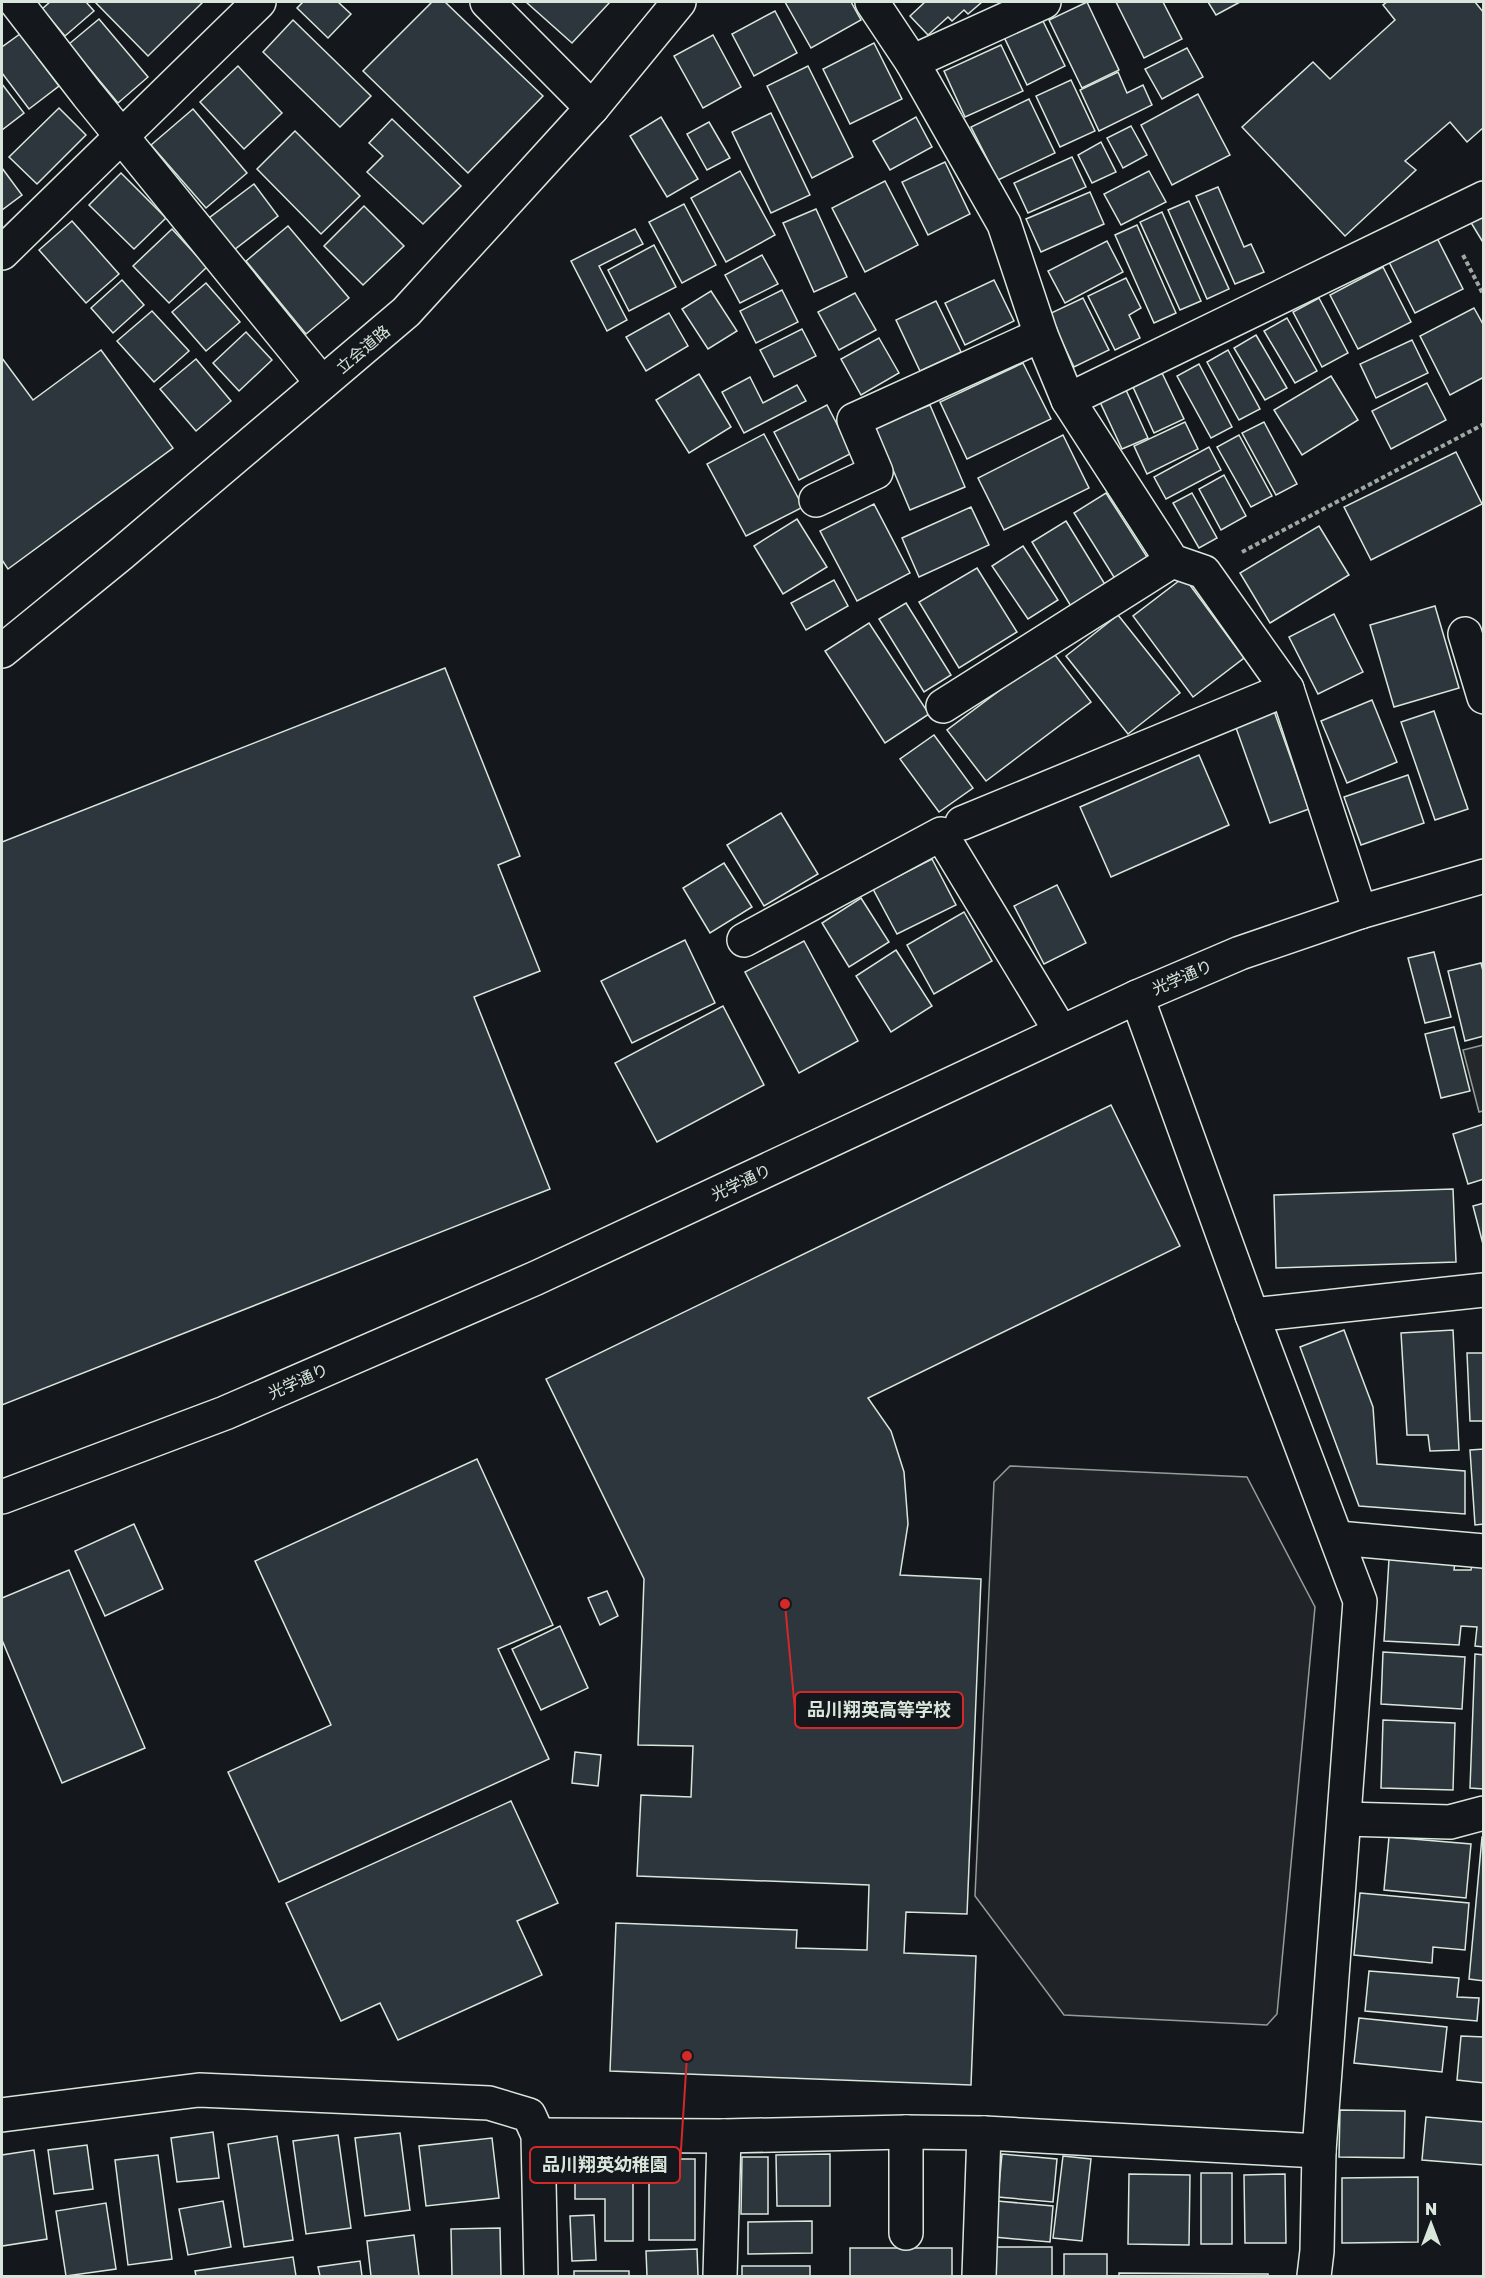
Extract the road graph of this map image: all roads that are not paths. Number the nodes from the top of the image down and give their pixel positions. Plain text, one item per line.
1 (259, 2) edge
2 (488, 2) edge
3 (679, 2) edge
4 (1044, 2) edge
5 (885, 9) edge
6 (14, 13) edge
7 (912, 62) junction
8 (592, 108) junction
9 (121, 136) junction
10 (1484, 198) edge
11 (2, 253) edge
12 (1041, 336) junction
13 (322, 383) junction
14 (1068, 400) junction
15 (816, 500) dead end
16 (1172, 561) junction
17 (1465, 634) dead end
18 (2, 651) edge
19 (1287, 689) junction
20 (1484, 697) edge
21 (943, 706) dead end
22 (962, 823) dead end
23 (1484, 876) edge
24 (1360, 912) junction
25 (744, 940) dead end
26 (1137, 997) junction
27 (1061, 1032) junction
28 (1484, 1290) edge
29 (1252, 1315) junction
30 (2, 1497) edge
31 (1338, 1538) junction
32 (1484, 1551) edge
33 (1484, 1813) edge
34 (1345, 1819) junction
35 (2, 2115) edge
36 (906, 2132) junction
37 (984, 2133) junction
38 (538, 2135) junction
39 (724, 2136) junction
40 (1319, 2151) junction
41 (906, 2233) dead end
42 (540, 2277) edge
43 (720, 2277) edge
44 (979, 2277) edge
45 (1314, 2277) edge

1 - 9 street
2 - 8 street
3 - 8 street, 立会道路
4 - 7 street
5 - 7 street
6 - 9 street
7 - 12 street
8 - 13 street, 立会道路
9 - 11 street
9 - 13 street
10 - 14 street
12 - 14 street
12 - 15 street
13 - 18 street, 立会道路
14 - 16 street
16 - 19 street
16 - 21 street
17 - 20 street
19 - 22 street
19 - 24 street
23 - 24 street, 光学通り
24 - 26 street, 光学通り
25 - 27 street
26 - 27 street, 光学通り
26 - 29 street
27 - 30 street, 光学通り
28 - 29 street
29 - 31 street
31 - 32 street
31 - 34 street
33 - 34 street
34 - 40 street
35 - 38 street
36 - 37 street
36 - 39 street
36 - 41 street
37 - 40 street
37 - 44 street
38 - 39 street
38 - 42 street
39 - 43 street
40 - 45 street

